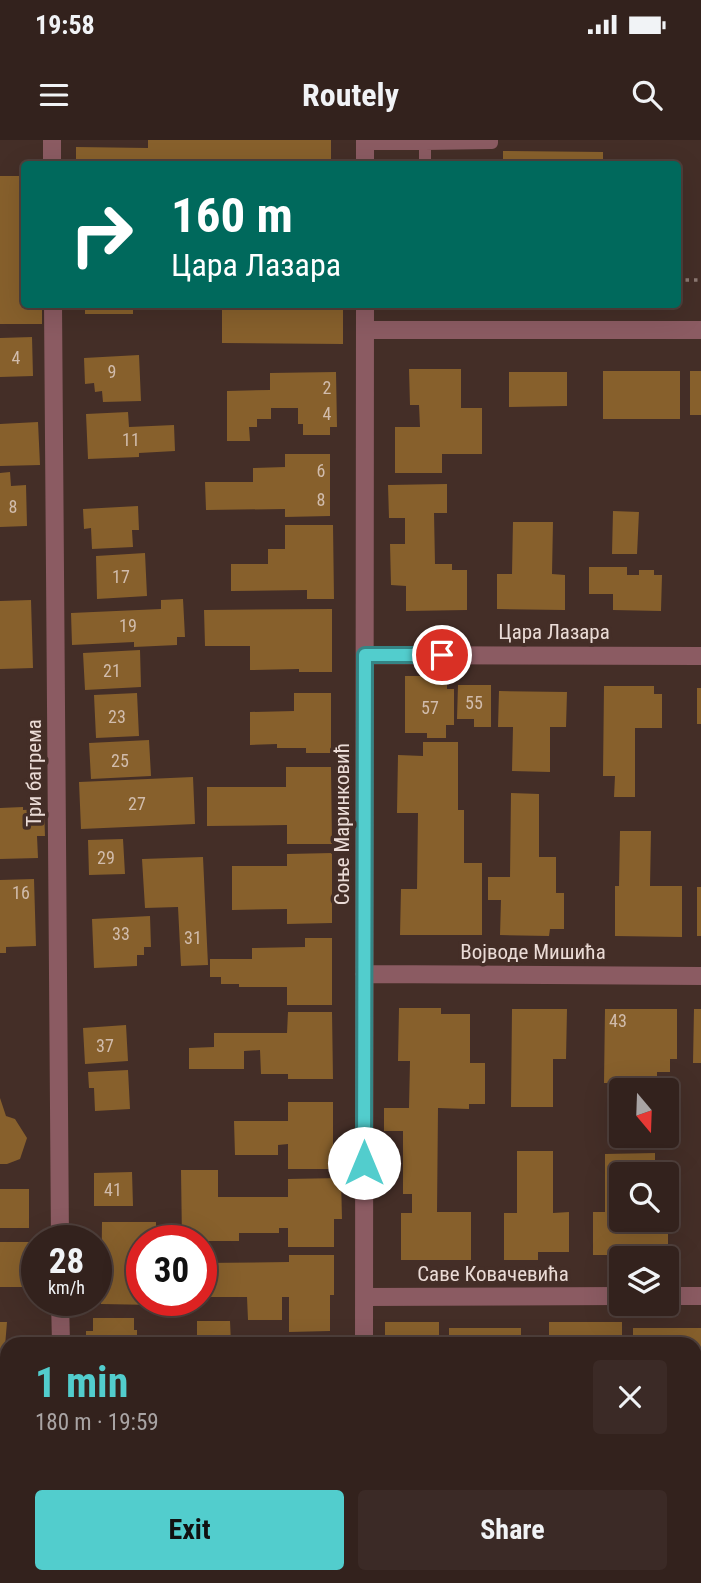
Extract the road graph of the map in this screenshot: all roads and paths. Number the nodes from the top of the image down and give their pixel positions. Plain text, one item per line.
1 (52, 140) edge
2 (492, 140) edge
3 (365, 142) edge
4 (425, 144) junction
5 (52, 161) edge
6 (365, 161) edge
7 (425, 161) edge
8 (681, 280) edge
9 (701, 280) edge
10 (53, 308) edge
11 (365, 308) edge
12 (365, 330) junction
13 (701, 331) edge
14 (365, 655) junction
15 (701, 656) edge
16 (364, 974) junction
17 (701, 976) edge
18 (60, 1225) edge
19 (609, 1296) edge
20 (679, 1296) edge
21 (701, 1296) edge
22 (364, 1297) junction
23 (60, 1316) edge
24 (61, 1337) edge
25 (364, 1337) edge

1 - 5 street
2 - 4 lane
3 - 4 lane
3 - 6 street
4 - 7 lane
8 - 9 path
10 - 18 street, Три багрема
11 - 12 street, Соње Маринковић
12 - 13 street
12 - 14 street, Соње Маринковић
14 - 15 street, Цара Лазара
14 - 16 street, Соње Маринковић
16 - 17 street, Војводе Мишића
16 - 22 street, Соње Маринковић
19 - 22 street, Саве Ковачевића
20 - 21 street
22 - 25 street, Соње Маринковић
23 - 24 street

